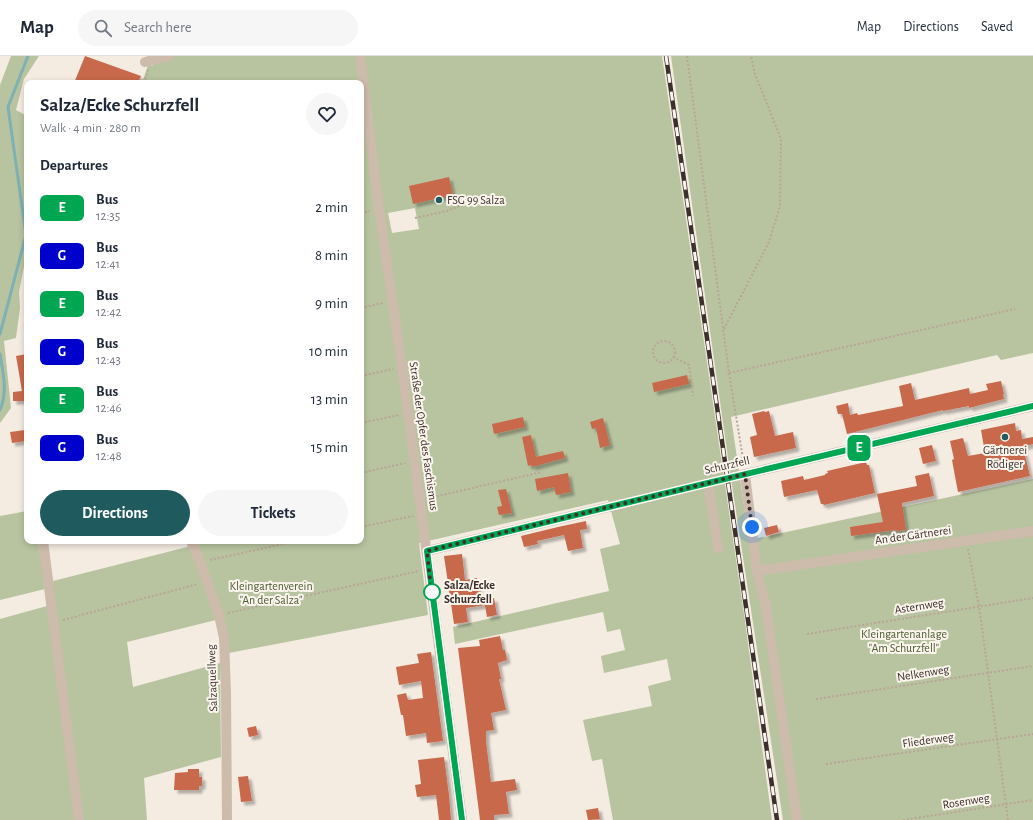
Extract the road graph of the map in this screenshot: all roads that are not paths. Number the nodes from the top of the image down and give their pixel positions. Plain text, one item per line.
1 (169, 56) edge
2 (360, 56) edge
3 (145, 62) dead end
4 (363, 80) edge
5 (364, 88) edge
6 (1033, 406) edge
7 (745, 474) junction
8 (708, 483) junction
9 (1033, 531) edge
10 (43, 544) edge
11 (192, 544) edge
12 (718, 548) dead end
13 (427, 551) junction
14 (757, 571) junction
15 (80, 820) edge
16 (227, 820) edge
17 (462, 820) edge
18 (797, 820) edge

1 - 3 street
2 - 4 street, Straße der Opfer des Faschismus
5 - 13 street, Straße der Opfer des Faschismus
6 - 7 street, Schurzfell
7 - 8 street, Schurzfell
7 - 14 street
8 - 12 street
8 - 13 street, Schurzfell
9 - 14 street, An der Gärtnerei
10 - 15 street
11 - 16 street, Salzaquellweg
13 - 17 street, Straße der Opfer des Faschismus
14 - 18 street

